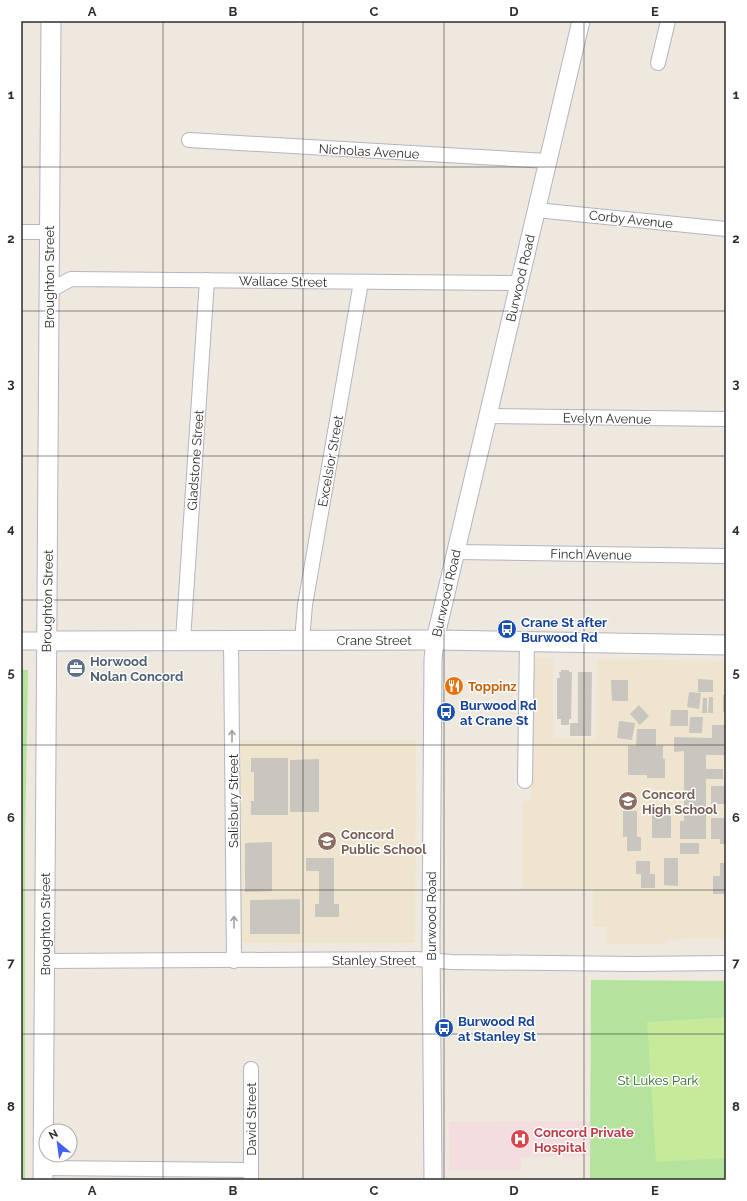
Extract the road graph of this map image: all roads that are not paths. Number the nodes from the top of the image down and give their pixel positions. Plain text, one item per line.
1 (51, 21) edge
2 (581, 21) edge
3 (668, 21) edge
4 (658, 64) dead end
5 (189, 140) dead end
6 (548, 161) junction
7 (536, 210) junction
8 (726, 229) edge
9 (21, 232) edge
10 (49, 232) junction
11 (207, 280) junction
12 (361, 282) junction
13 (519, 283) junction
14 (49, 291) junction
15 (488, 416) junction
16 (726, 419) edge
17 (456, 552) junction
18 (726, 556) edge
19 (183, 640) junction
20 (231, 640) junction
21 (302, 640) junction
22 (435, 640) junction
23 (21, 641) edge
24 (47, 641) junction
25 (528, 641) junction
26 (726, 645) edge
27 (525, 781) dead end
28 (431, 960) junction
29 (45, 961) junction
30 (234, 961) junction
31 (726, 963) edge
32 (251, 1069) dead end
33 (43, 1174) edge
34 (251, 1175) edge
35 (433, 1180) edge

1 - 10 main road, Broughton Street
2 - 6 street, Burwood Road
3 - 4 street
5 - 6 street, Nicholas Avenue
6 - 7 street, Burwood Road
7 - 8 street, Corby Avenue
7 - 13 street, Burwood Road
9 - 10 street
10 - 14 main road, Broughton Street
11 - 12 street, Wallace Street
11 - 14 street, Wallace Street
11 - 19 street, Gladstone Street
12 - 13 street, Wallace Street
12 - 21 street, Excelsior Street
13 - 15 street, Burwood Road
14 - 24 main road, Broughton Street
15 - 16 street, Evelyn Avenue
15 - 17 street, Burwood Road
17 - 18 street, Finch Avenue
17 - 22 street, Burwood Road
19 - 20 main road, Crane Street
19 - 24 main road, Crane Street
20 - 21 main road, Crane Street
30 -> 20 street, Salisbury Street
21 - 22 main road, Crane Street
22 - 25 main road, Crane Street
22 - 28 street, Burwood Road
23 - 24 street, Crane Street
24 - 29 main road, Broughton Street
25 - 26 main road, Crane Street
25 - 27 street
28 - 30 street, Stanley Street
28 - 31 street, Stanley Street
28 - 35 street, Burwood Road
29 - 30 street, Stanley Street
29 - 33 main road, Broughton Street
32 - 34 street, David Street
33 - 34 street, David Street

